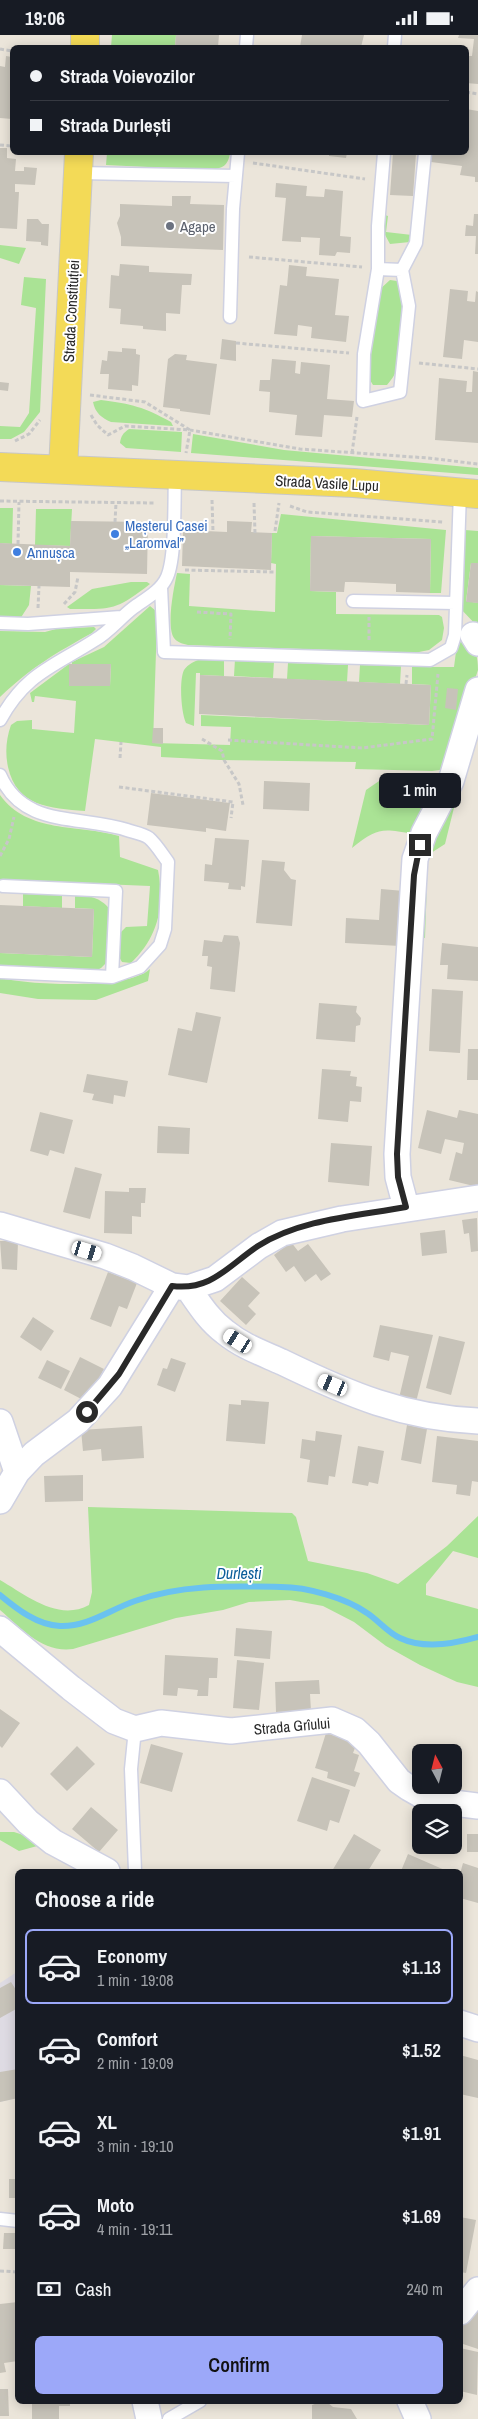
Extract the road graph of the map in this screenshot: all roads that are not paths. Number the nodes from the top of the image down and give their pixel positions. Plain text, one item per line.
1 (384, 155) edge
2 (425, 155) edge
3 (238, 157) edge
4 (79, 163) edge
5 (236, 176) junction
6 (378, 269) junction
7 (402, 270) junction
8 (230, 317) dead end
9 (5, 455) edge
10 (181, 464) junction
11 (63, 469) junction
12 (469, 493) edge
13 (161, 587) junction
14 (353, 601) dead end
15 (455, 603) junction
16 (121, 617) junction
17 (455, 618) junction
18 (0, 623) edge
19 (476, 638) edge
20 (478, 690) edge
21 (0, 719) edge
22 (0, 775) edge
23 (3, 886) dead end
24 (0, 972) edge
25 (112, 977) junction
26 (478, 1198) edge
27 (406, 1207) junction
28 (0, 1225) edge
29 (180, 1287) junction
30 (478, 1421) edge
31 (0, 1422) edge
32 (17, 1472) junction
33 (0, 1501) edge
34 (0, 1629) edge
35 (135, 1729) junction
36 (0, 1792) edge
37 (478, 1806) edge
38 (0, 1821) edge
39 (28, 1821) junction
40 (103, 1869) edge
41 (136, 1869) edge
42 (463, 2024) edge
43 (478, 2029) edge
44 (0, 2219) edge
45 (15, 2221) edge
46 (478, 2290) edge
47 (463, 2308) edge
48 (146, 2404) edge
49 (195, 2404) edge
50 (411, 2404) edge
51 (149, 2419) edge
52 (169, 2419) edge
53 (418, 2419) edge

1 - 6 lane
2 - 7 lane
3 - 5 lane
4 - 5 lane
4 - 11 main road, Strada Constituției
5 - 8 lane
6 - 7 lane
6 - 7 lane
9 - 11 main road, Strada Vasile Lupu
10 - 11 main road, Strada Vasile Lupu
10 - 12 main road, Strada Vasile Lupu
10 - 13 lane
12 - 15 lane
13 - 16 lane
13 - 17 lane
14 - 15 lane
15 - 17 lane
16 - 18 lane
16 - 21 lane
17 - 19 lane
20 - 27 street
22 - 25 lane
23 - 25 lane
24 - 25 lane
26 - 27 street
27 - 29 street
28 - 29 street
29 - 30 street
29 - 32 street
31 - 32 street
32 - 33 street
34 - 35 street
35 - 37 street, Strada Grîului
35 - 41 lane
36 - 39 street
38 - 39 street
39 - 40 street
42 - 43 street
44 - 45 lane
46 - 47 street
48 - 51 street
49 - 52 lane
50 - 53 street

